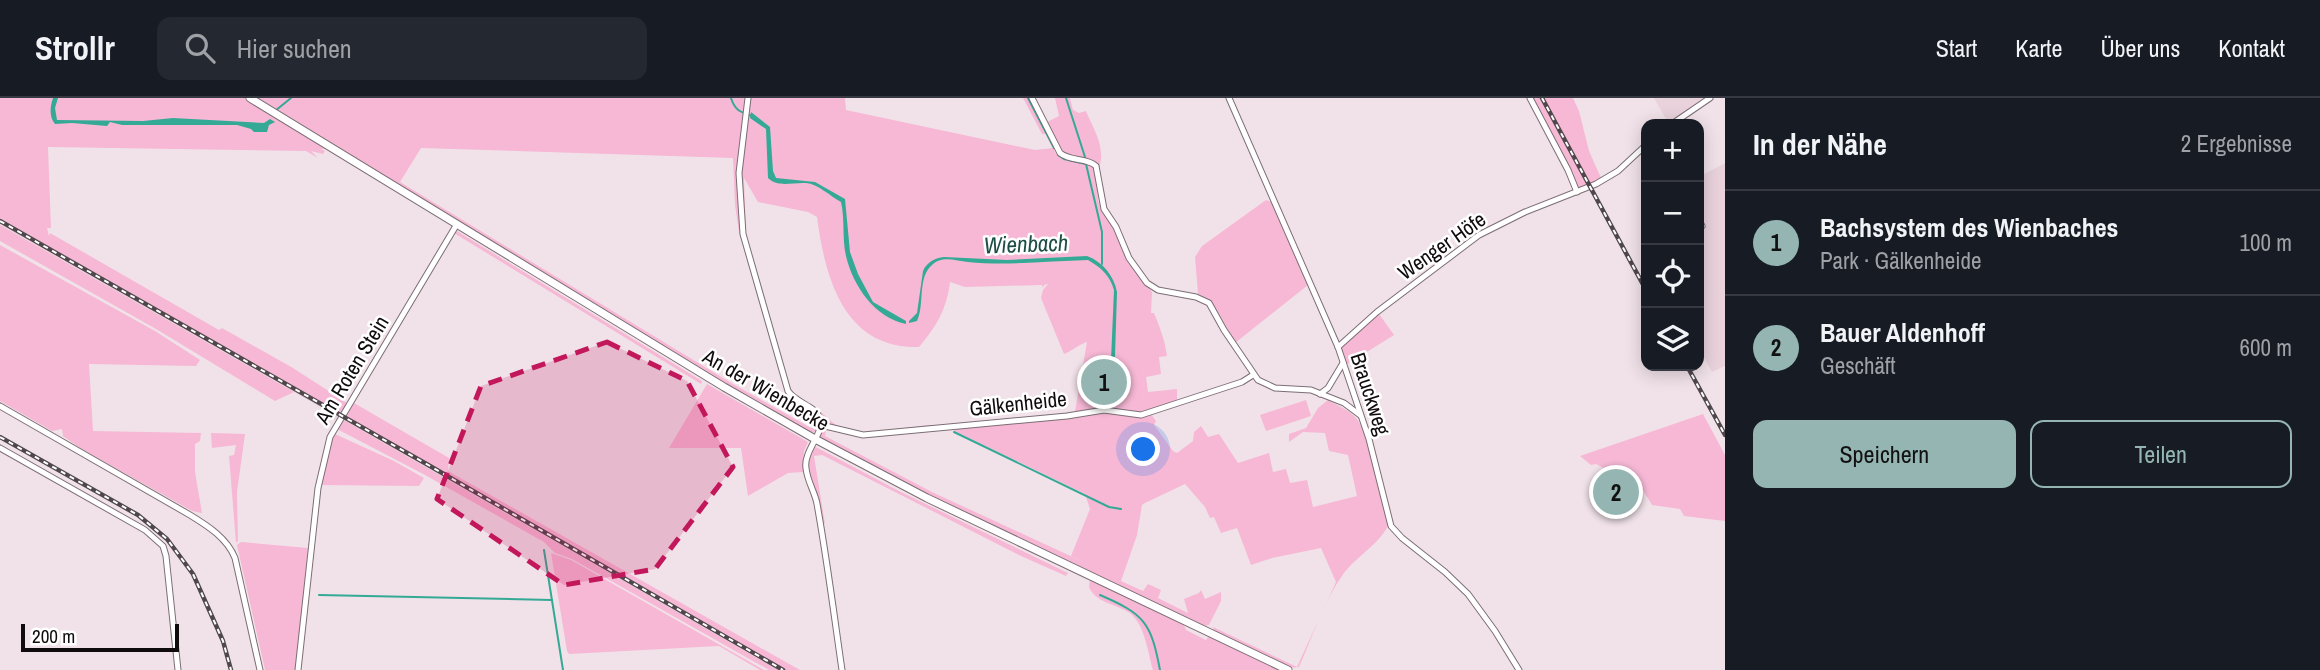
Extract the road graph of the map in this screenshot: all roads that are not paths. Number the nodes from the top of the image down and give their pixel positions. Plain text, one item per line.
1 (250, 98) edge
2 (748, 98) edge
3 (1032, 98) edge
4 (1229, 98) edge
5 (1530, 98) edge
6 (1710, 98) edge
7 (1679, 119) edge
8 (1641, 150) edge
9 (1577, 192) junction
10 (457, 224) junction
11 (1338, 347) junction
12 (1343, 363) junction
13 (1253, 375) junction
14 (1320, 394) junction
15 (0, 406) edge
16 (1360, 415) junction
17 (821, 425) junction
18 (815, 439) junction
19 (0, 448) edge
20 (178, 670) edge
21 (260, 670) edge
22 (298, 670) edge
23 (842, 670) edge
24 (1289, 670) edge
25 (1519, 670) edge

1 - 10 street, An der Wienbecke
2 - 17 street, Gälkenheide
3 - 13 street
4 - 11 street, Brauckweg
5 - 9 street
6 - 7 street
8 - 9 street, Wenger Höfe
9 - 11 street, Wenger Höfe
10 - 18 street, An der Wienbecke
10 - 22 street, Am Roten Stein
11 - 12 street, Brauckweg
12 - 14 street
12 - 16 street, Brauckweg
13 - 14 street
13 - 17 street, Gälkenheide
14 - 16 street
15 - 21 street
16 - 25 street, Brauckweg
17 - 18 street
18 - 23 street
18 - 24 street, An der Wienbecke
19 - 20 street

